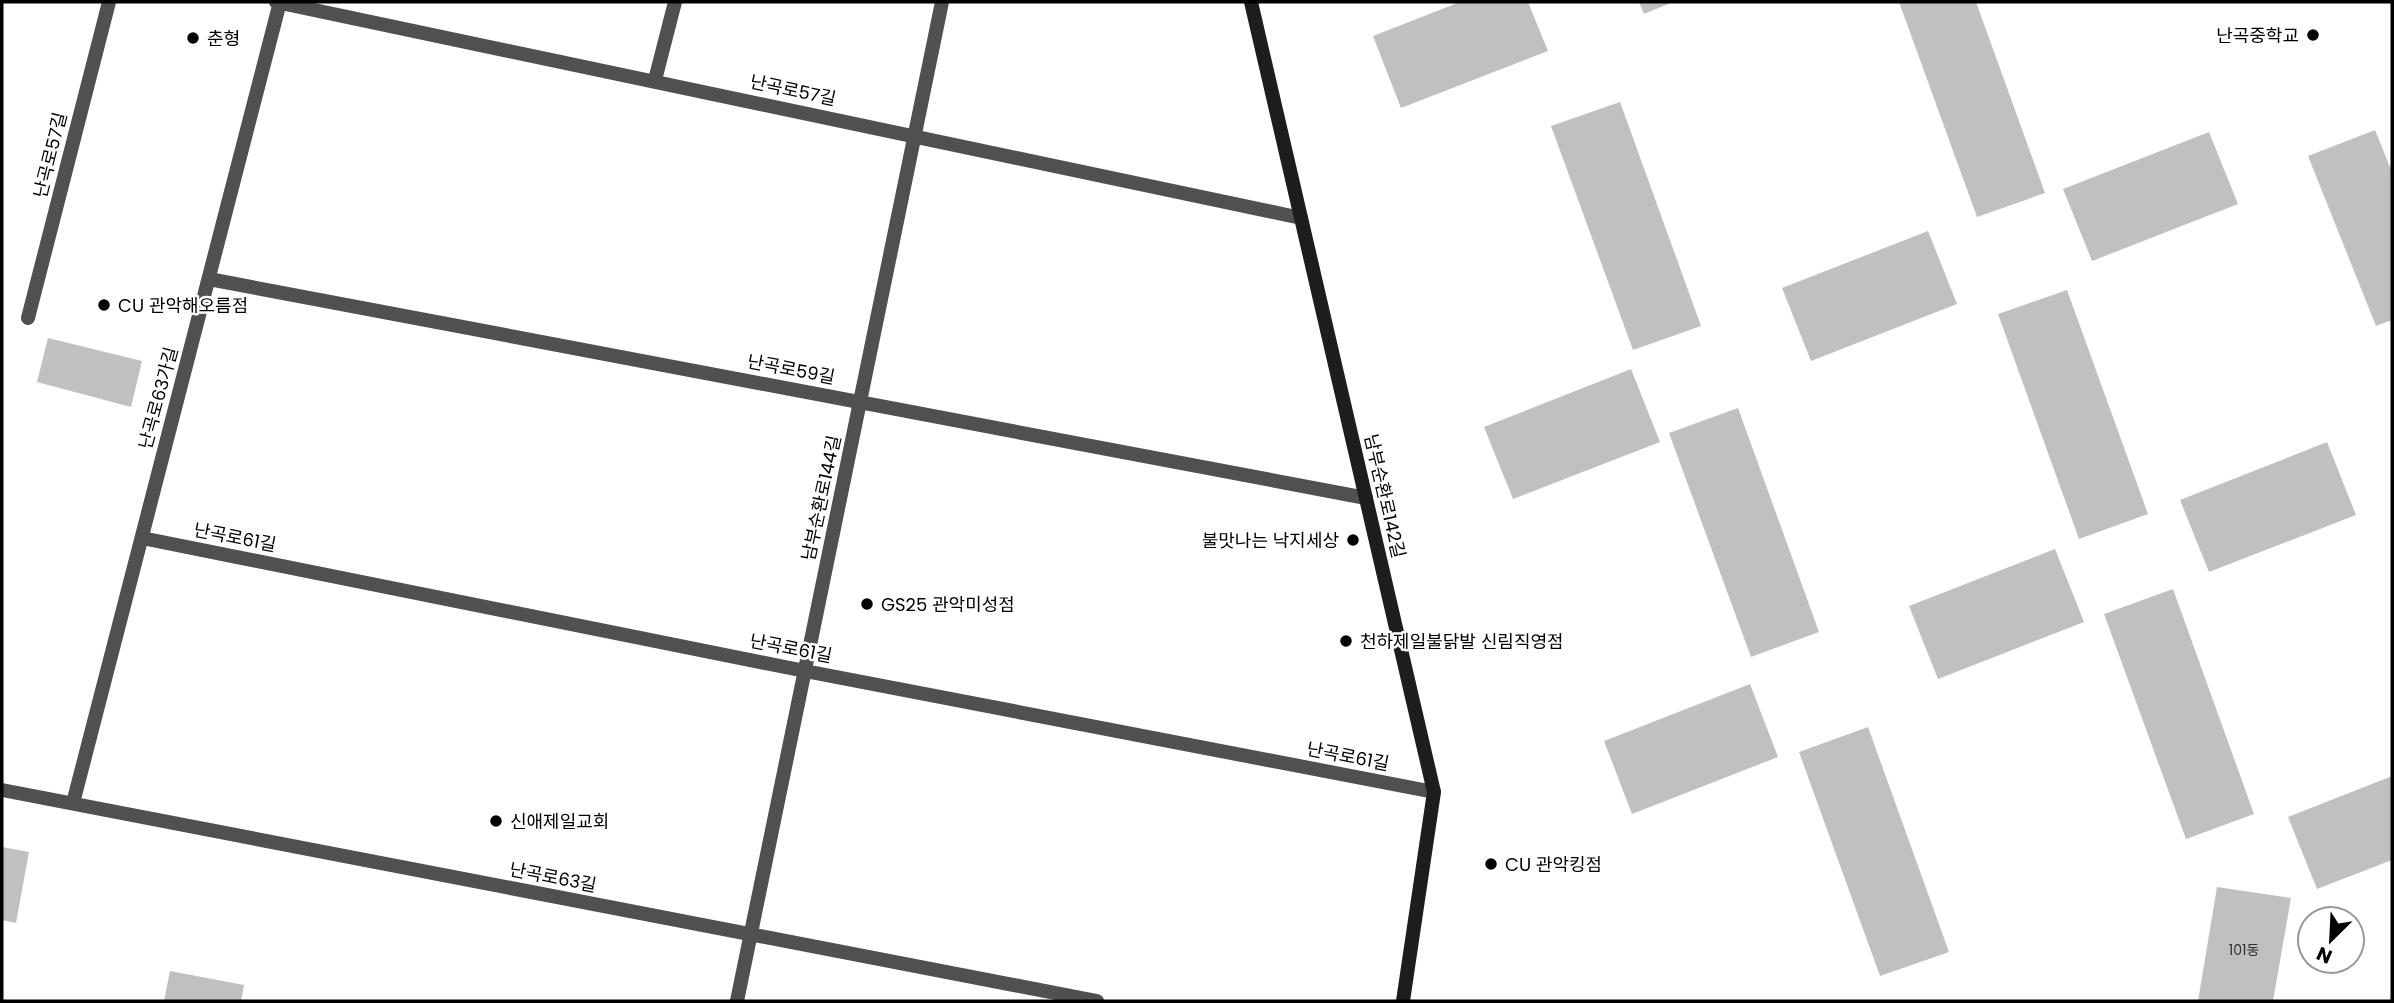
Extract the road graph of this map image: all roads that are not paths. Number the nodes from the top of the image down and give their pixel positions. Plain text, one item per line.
1 (109, 2) edge
2 (279, 2) edge
3 (675, 2) edge
4 (942, 2) edge
5 (1251, 2) edge
6 (655, 80) junction
7 (915, 135) junction
8 (1301, 218) junction
9 (209, 278) junction
10 (28, 318) dead end
11 (860, 402) junction
12 (1366, 498) junction
13 (142, 538) junction
14 (805, 671) junction
15 (2, 790) edge
16 (1434, 792) junction
17 (73, 803) junction
18 (750, 935) junction
19 (737, 1001) edge
20 (1097, 1001) edge
21 (1403, 1001) edge

1 - 10 street, 난곡로57길
2 - 6 street, 난곡로57길
2 - 9 street, 난곡로63가길
3 - 6 street
4 - 7 street, 남부순환로144길
5 - 8 street, 남부순환로142길
6 - 7 street, 난곡로57길
7 - 8 street, 난곡로57길
7 - 11 street, 남부순환로144길
8 - 12 street, 남부순환로142길
9 - 11 street, 난곡로59길
9 - 13 street, 난곡로63가길
11 - 12 street, 난곡로59길
11 - 14 street, 남부순환로144길
12 - 16 street, 남부순환로142길
13 - 14 street, 난곡로61길
13 - 17 street, 난곡로63가길
14 - 16 street, 난곡로61길
14 - 18 street, 남부순환로144길
15 - 17 street, 난곡로63길
16 - 21 street, 남부순환로142길
17 - 18 street, 난곡로63길
18 - 19 street, 남부순환로144길
18 - 20 street, 난곡로63길

